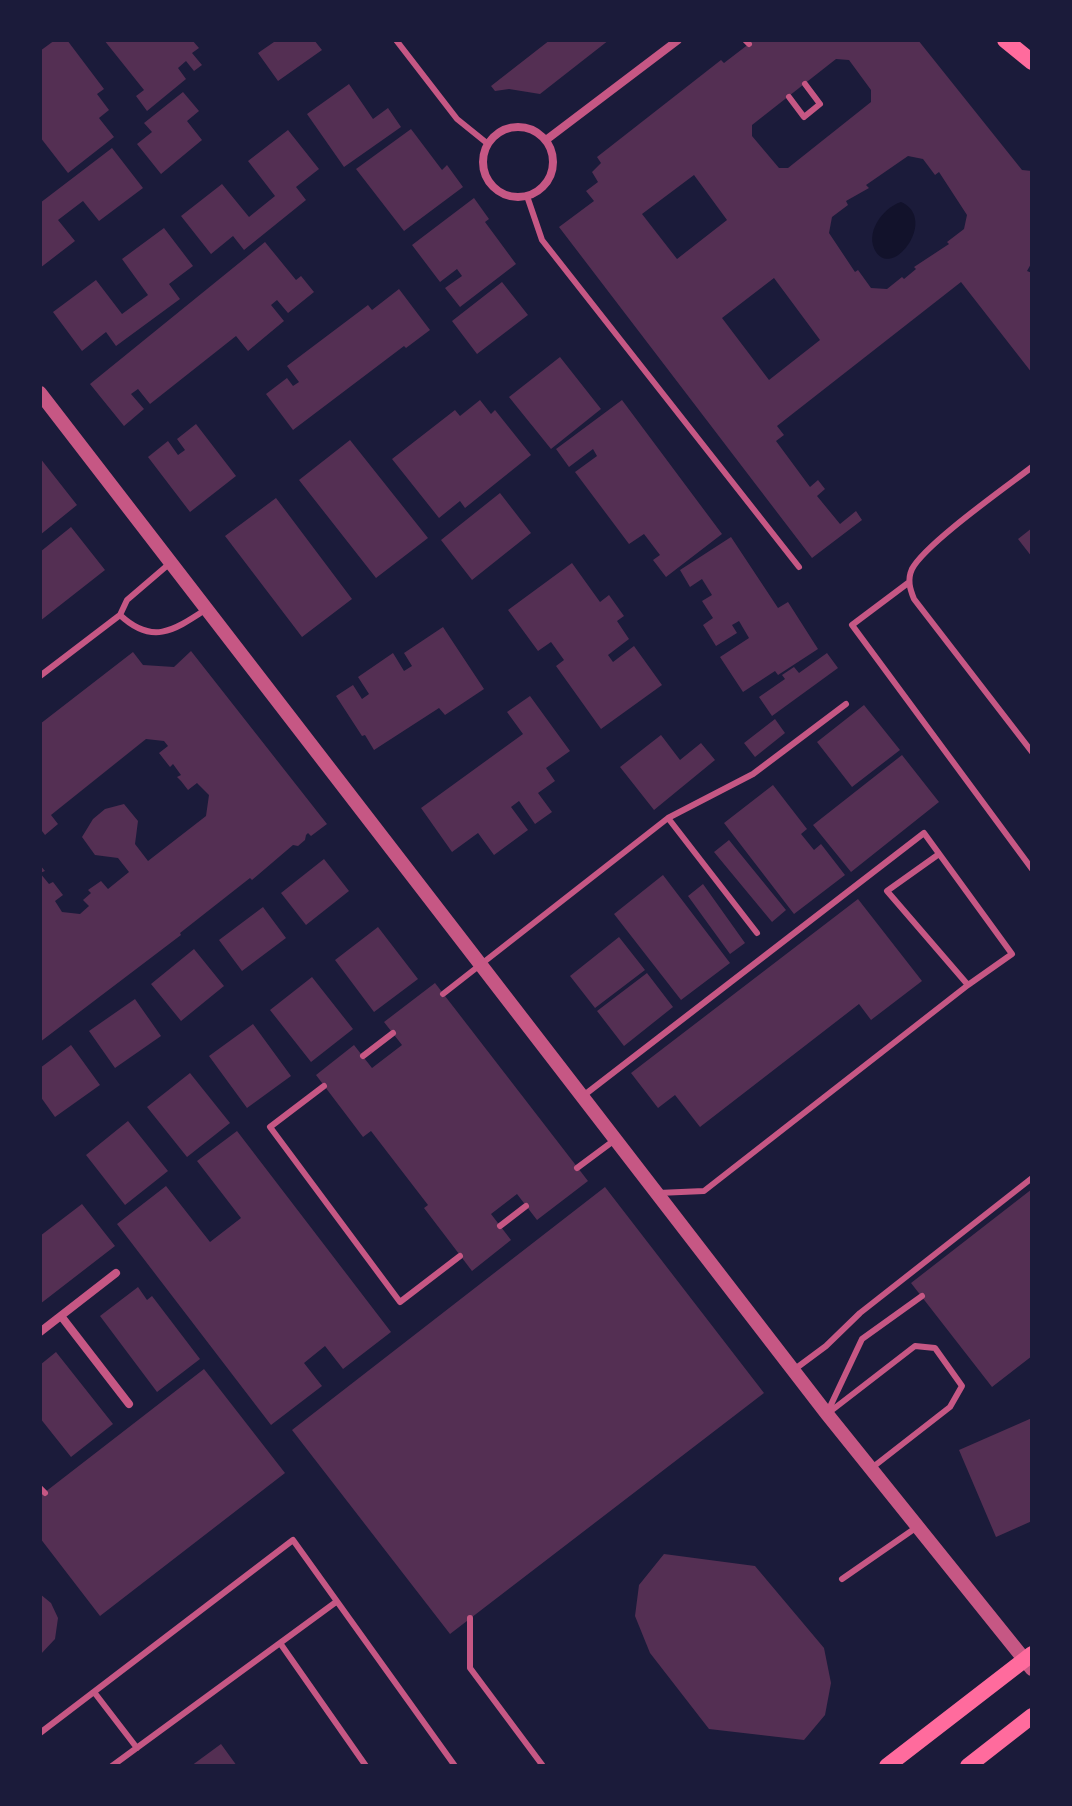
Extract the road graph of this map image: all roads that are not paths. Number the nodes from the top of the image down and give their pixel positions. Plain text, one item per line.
1 (396, 40) edge
2 (678, 40) edge
3 (1005, 40) edge
4 (1032, 62) edge
5 (805, 84) dead end
6 (789, 97) dead end
7 (546, 140) junction
8 (488, 144) junction
9 (527, 196) junction
10 (40, 393) edge
11 (1032, 467) edge
12 (172, 562) junction
13 (799, 567) dead end
14 (908, 583) junction
15 (207, 608) junction
16 (120, 615) junction
17 (40, 676) edge
18 (846, 704) dead end
19 (1032, 752) edge
20 (668, 818) junction
21 (939, 854) junction
22 (1032, 869) edge
23 (757, 933) dead end
24 (482, 964) junction
25 (968, 985) junction
26 (443, 994) dead end
27 (393, 1033) dead end
28 (363, 1056) dead end
29 (324, 1086) dead end
30 (583, 1096) junction
31 (616, 1139) junction
32 (577, 1168) dead end
33 (1032, 1178) edge
34 (658, 1193) junction
35 (526, 1206) dead end
36 (500, 1226) dead end
37 (460, 1256) dead end
38 (116, 1273) dead end
39 (922, 1296) dead end
40 (61, 1316) junction
41 (40, 1332) edge
42 (794, 1370) junction
43 (129, 1404) dead end
44 (827, 1414) junction
45 (871, 1469) junction
46 (917, 1527) junction
47 (842, 1579) dead end
48 (336, 1602) junction
49 (470, 1618) dead end
50 (280, 1643) junction
51 (1030, 1660) edge
52 (94, 1692) junction
53 (1032, 1716) edge
54 (40, 1733) edge
55 (137, 1748) junction
56 (112, 1766) edge
57 (366, 1766) edge
58 (455, 1766) edge
59 (543, 1766) edge
60 (887, 1766) edge
61 (968, 1766) edge

1 - 8 lane
2 - 7 street
3 - 4 main road
5 - 6 lane
7 - 8 street
7 - 9 street
8 - 9 street
9 - 13 lane
10 - 12 street
11 - 14 lane
12 - 15 street
12 - 16 lane
14 - 19 lane
14 - 22 lane
15 - 16 lane
15 - 24 street
16 - 17 lane
18 - 20 lane
20 - 23 lane
20 - 24 lane
21 - 25 lane
21 - 25 lane
21 - 30 lane
24 - 26 lane
24 - 30 street
25 - 34 lane
27 - 28 lane
29 - 37 lane
30 - 31 street
31 - 32 lane
31 - 34 street
33 - 42 lane
34 - 42 street
35 - 36 lane
38 - 40 street
39 - 44 lane
40 - 41 street
40 - 43 street
42 - 44 street
44 - 45 street
44 - 45 lane
45 - 46 street
46 - 47 lane
46 - 51 street
48 - 50 lane
48 - 52 lane
48 - 58 lane
49 - 59 lane
50 - 55 lane
50 - 57 lane
51 - 60 main road
52 - 54 lane
52 - 55 lane
53 - 61 main road
55 - 56 lane

